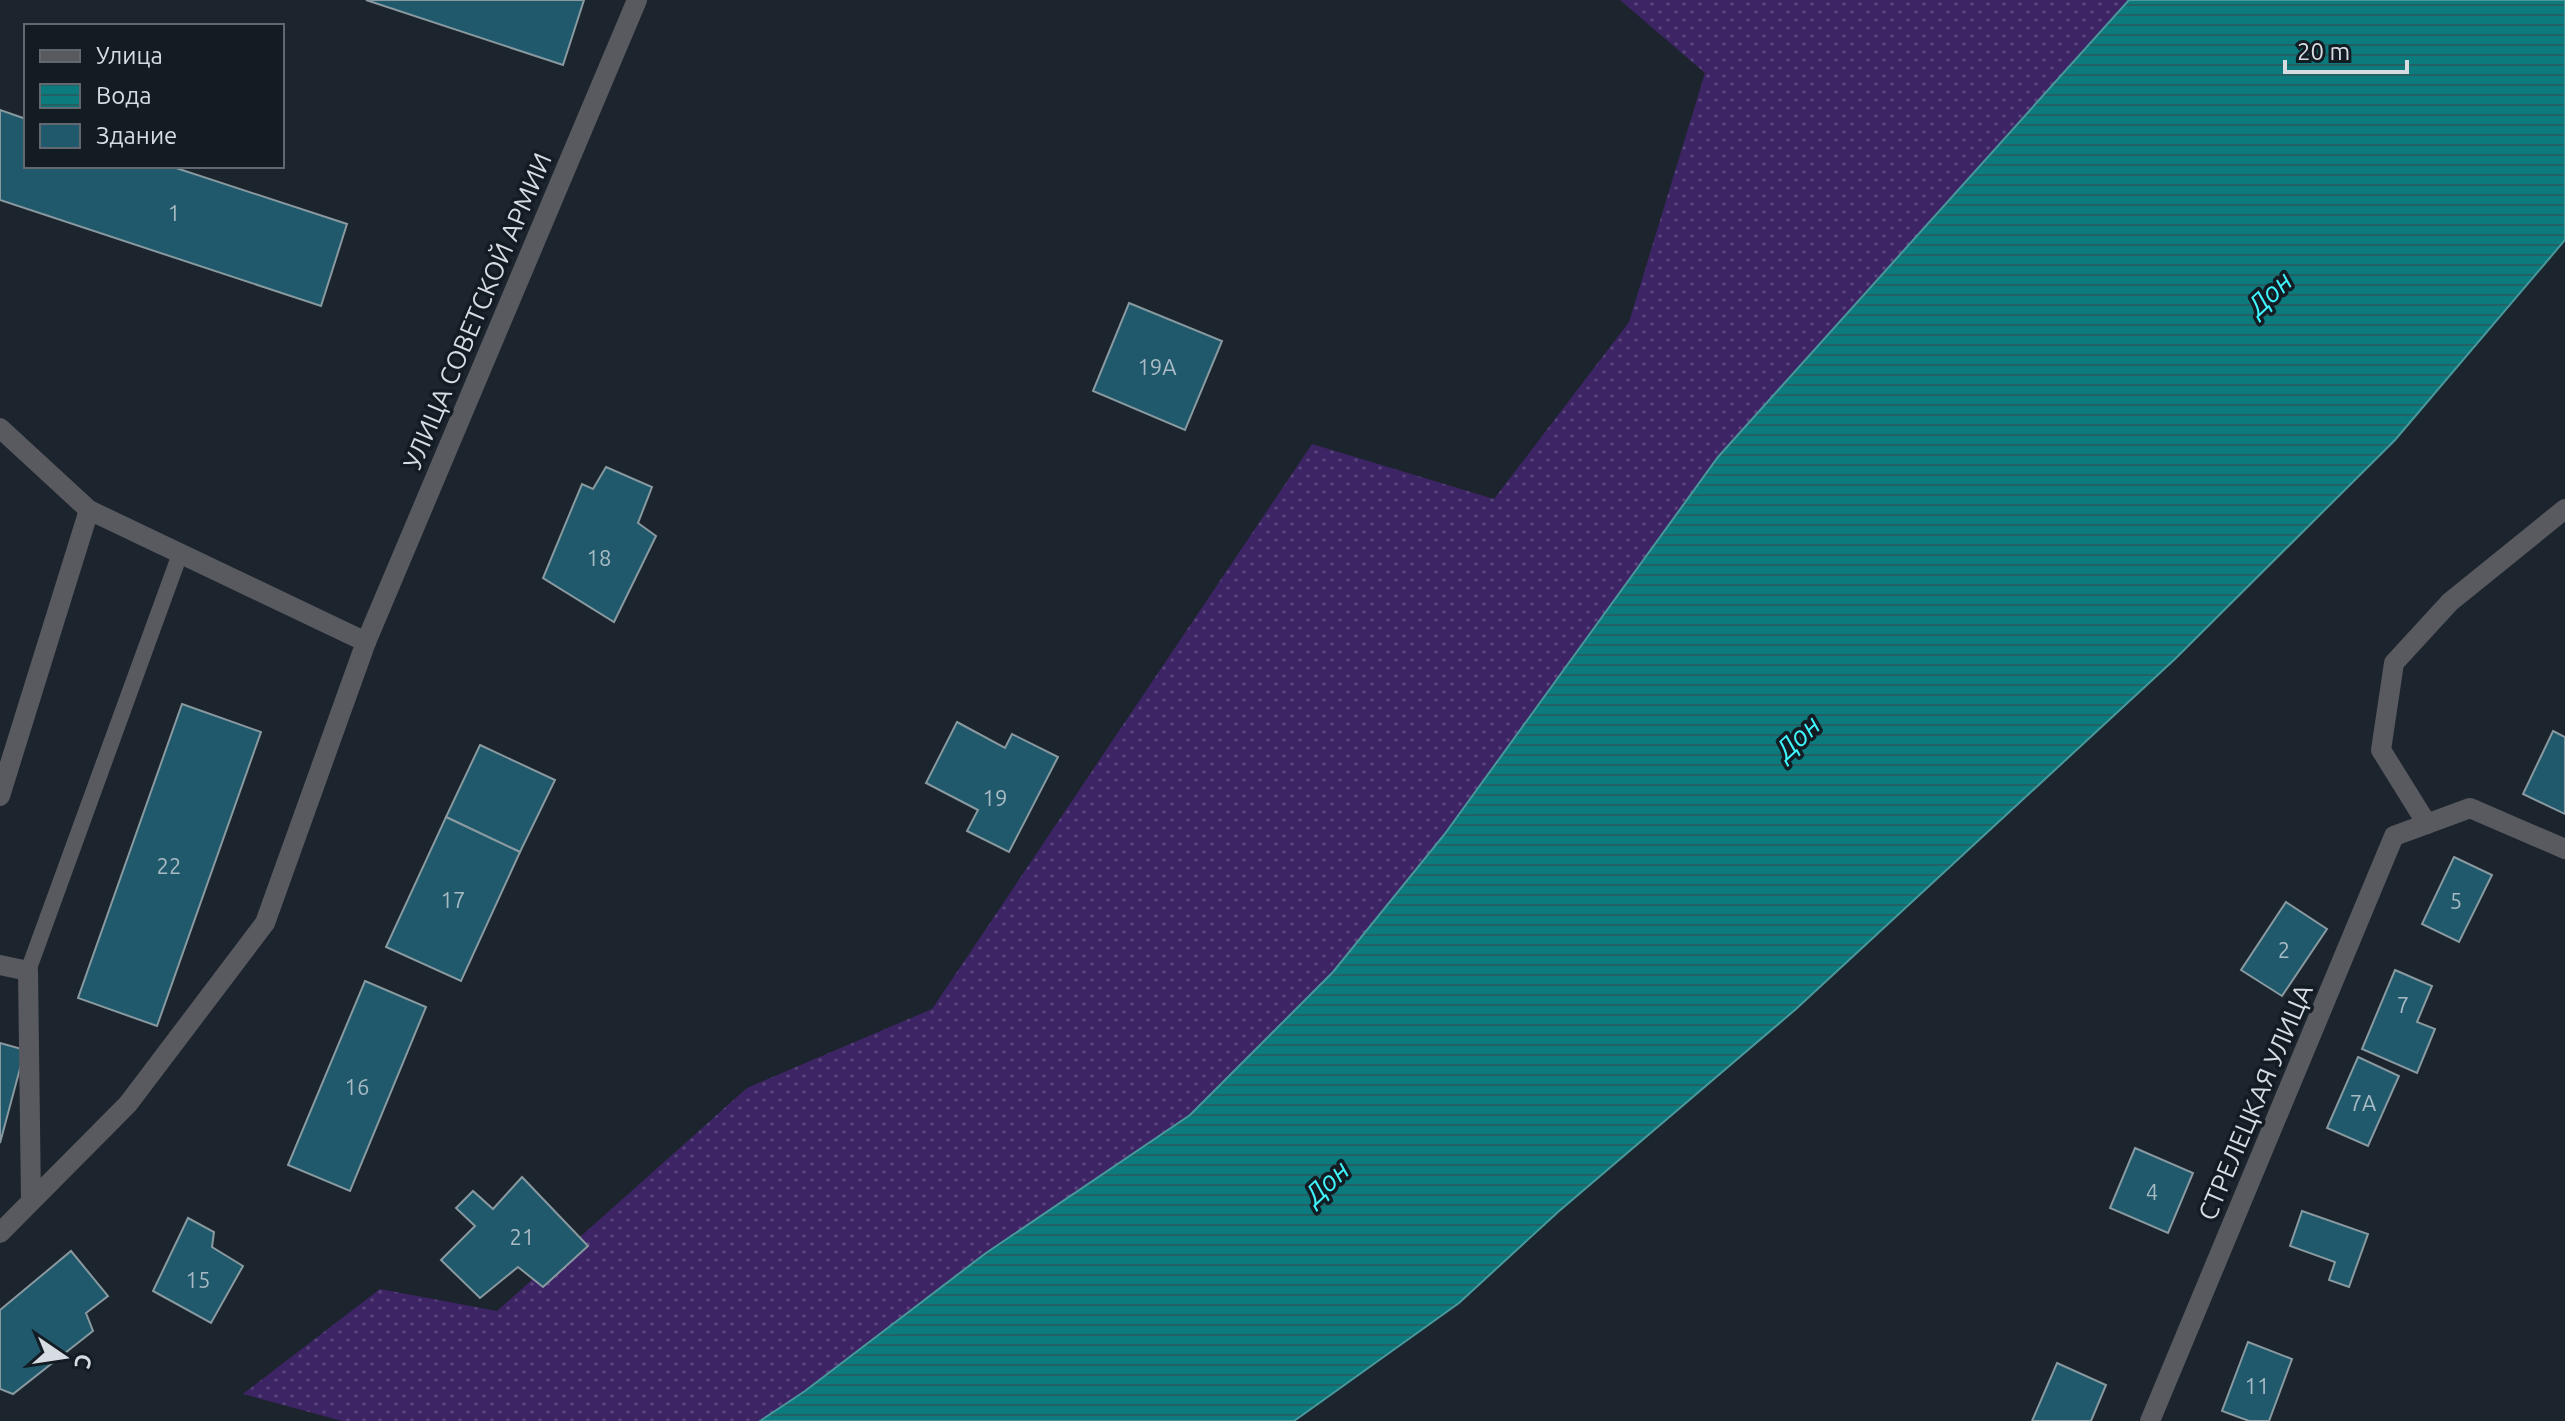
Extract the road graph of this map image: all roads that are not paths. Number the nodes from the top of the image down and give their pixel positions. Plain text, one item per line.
1 (637, 0) edge
2 (0, 428) edge
3 (2565, 509) edge
4 (89, 510) junction
5 (180, 554) junction
6 (366, 642) junction
7 (0, 796) edge
8 (2427, 824) junction
9 (2565, 849) edge
10 (0, 965) edge
11 (28, 971) junction
12 (31, 1201) junction
13 (0, 1233) edge
14 (2150, 1421) edge

1 - 6 street, УЛИЦА СОВЕТСКОЙ АРМИИ
2 - 4 street
3 - 8 street
4 - 5 street
4 - 7 street
5 - 6 street
5 - 11 lane
6 - 12 street, УЛИЦА СОВЕТСКОЙ АРМИИ
8 - 9 street, СТРЕЛЕЦКАЯ УЛИЦА
8 - 14 street, СТРЕЛЕЦКАЯ УЛИЦА
10 - 11 street
11 - 12 street
12 - 13 street, УЛИЦА СОВЕТСКОЙ АРМИИ

